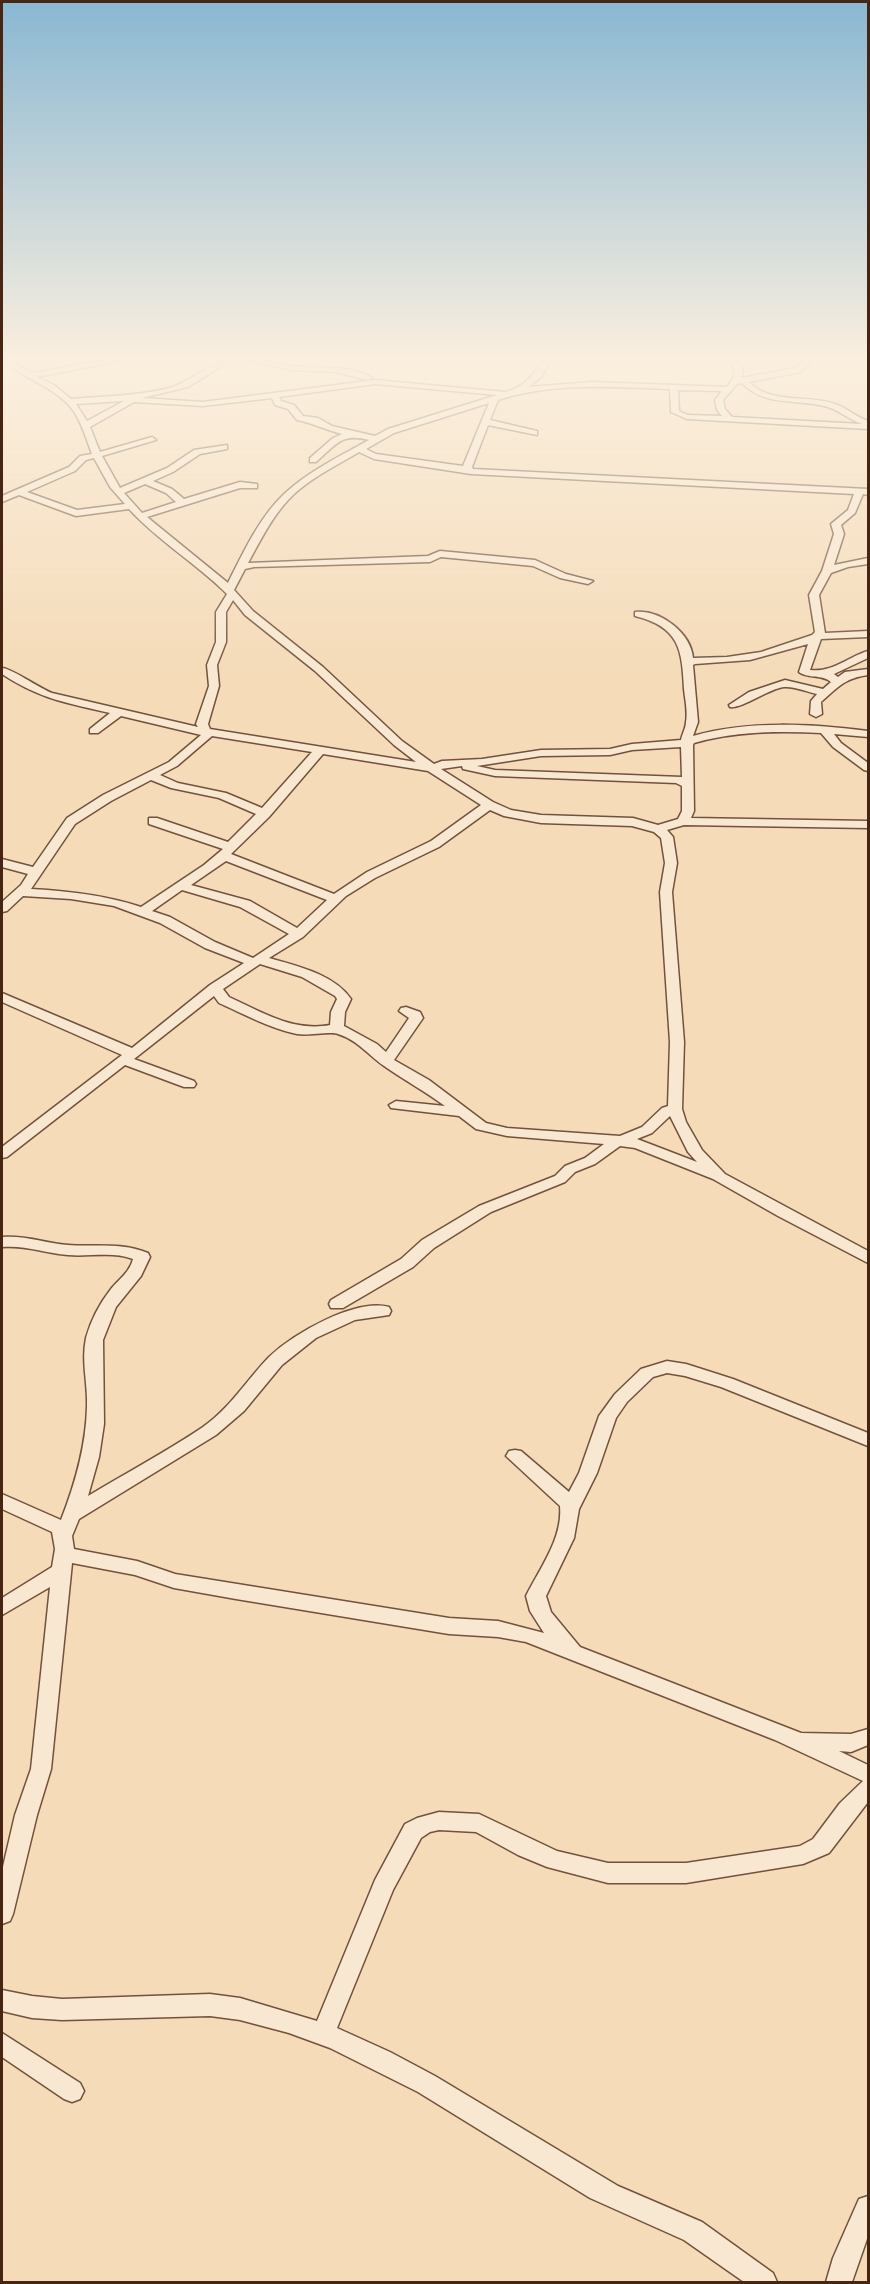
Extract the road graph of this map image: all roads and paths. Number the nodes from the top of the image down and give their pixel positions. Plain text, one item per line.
1 (75, 466) edge
2 (104, 466) edge
3 (177, 466) edge
4 (329, 466) edge
5 (444, 466) edge
6 (469, 466) edge
7 (468, 469) junction
8 (146, 481) junction
9 (254, 486) dead end
10 (19, 492) junction
11 (119, 492) junction
12 (864, 492) edge
13 (2, 499) edge
14 (184, 504) junction
15 (131, 506) junction
16 (141, 516) junction
17 (868, 561) edge
18 (242, 567) junction
19 (827, 571) junction
20 (588, 581) dead end
21 (231, 591) junction
22 (639, 615) dead end
23 (868, 634) edge
24 (816, 637) junction
25 (868, 654) edge
26 (686, 664) junction
27 (4, 671) dead end
28 (868, 672) edge
29 (837, 676) junction
30 (825, 693) junction
31 (734, 705) dead end
32 (120, 711) junction
33 (816, 714) dead end
34 (825, 730) junction
35 (94, 731) dead end
36 (205, 732) junction
37 (868, 734) edge
38 (688, 742) junction
39 (321, 749) junction
40 (452, 763) junction
41 (434, 768) junction
42 (868, 768) edge
43 (151, 776) junction
44 (687, 784) junction
45 (489, 805) junction
46 (265, 814) junction
47 (153, 821) dead end
48 (683, 821) junction
49 (868, 825) edge
50 (658, 829) junction
51 (227, 851) junction
52 (2, 863) edge
53 (36, 872) junction
54 (183, 886) junction
55 (20, 892) junction
56 (335, 898) junction
57 (2, 908) edge
58 (142, 913) junction
59 (297, 934) junction
60 (256, 961) junction
61 (215, 988) junction
62 (2, 998) edge
63 (406, 1011) dead end
64 (337, 1028) junction
65 (128, 1057) junction
66 (387, 1061) junction
67 (189, 1084) dead end
68 (396, 1104) dead end
69 (675, 1109) junction
70 (461, 1112) junction
71 (618, 1142) junction
72 (2, 1154) edge
73 (720, 1177) junction
74 (2, 1242) edge
75 (868, 1258) edge
76 (337, 1304) dead end
77 (383, 1311) dead end
78 (868, 1440) edge
79 (515, 1456) dead end
80 (2, 1501) edge
81 (570, 1508) junction
82 (73, 1514) junction
83 (63, 1553) junction
84 (2, 1607) edge
85 (574, 1652) junction
86 (868, 1737) edge
87 (795, 1740) junction
88 (868, 1774) edge
89 (868, 1788) edge
90 (2, 1914) edge
91 (2, 2001) edge
92 (323, 2034) junction
93 (2, 2044) edge
94 (72, 2091) dead end
95 (868, 2208) edge
96 (764, 2283) edge
97 (840, 2283) edge

1 - 10 street
2 - 11 street
3 - 8 street
4 - 18 street
5 - 7 street
6 - 7 street
7 - 12 street
8 - 11 street
8 - 14 street
9 - 14 street
10 - 13 street
10 - 15 street
11 - 15 street
12 - 19 street
14 - 16 street
15 - 16 street
16 - 21 street
17 - 19 street
18 - 20 street
18 - 21 street
19 - 24 street
21 - 36 street
21 - 41 street
22 - 26 street
23 - 24 street
24 - 26 street
24 - 29 street
25 - 29 street
26 - 38 street
27 - 32 street
28 - 29 street
29 - 30 street
30 - 31 street
30 - 33 street
32 - 35 street
32 - 36 street
34 - 37 street
34 - 38 street
34 - 42 street
36 - 39 street
36 - 43 street
38 - 40 street
38 - 44 street
39 - 41 street
39 - 46 street
40 - 41 street
40 - 44 street
41 - 45 street
43 - 46 street
43 - 53 street
44 - 48 street
45 - 50 street
45 - 56 street
46 - 51 street
47 - 51 street
48 - 49 street
48 - 50 street
50 - 69 street
51 - 54 street
51 - 56 street
52 - 53 street
53 - 55 street
54 - 58 street
54 - 59 street
55 - 57 street
55 - 58 street
56 - 59 street
58 - 60 street
59 - 60 street
60 - 61 street
60 - 64 street
61 - 64 street
61 - 65 street
62 - 65 street
63 - 66 street
64 - 66 street
65 - 67 street
65 - 72 street
66 - 70 street
68 - 70 street
69 - 71 street
69 - 73 street
70 - 71 street
71 - 73 street
71 - 76 street
73 - 75 street
74 - 82 street
77 - 82 street
78 - 81 street
79 - 81 street
80 - 83 street
81 - 85 street
82 - 83 street
83 - 84 street
83 - 85 street
83 - 90 street
85 - 87 street
86 - 87 street
87 - 88 street
89 - 92 street
91 - 92 street
92 - 96 street
93 - 94 street
95 - 97 street

